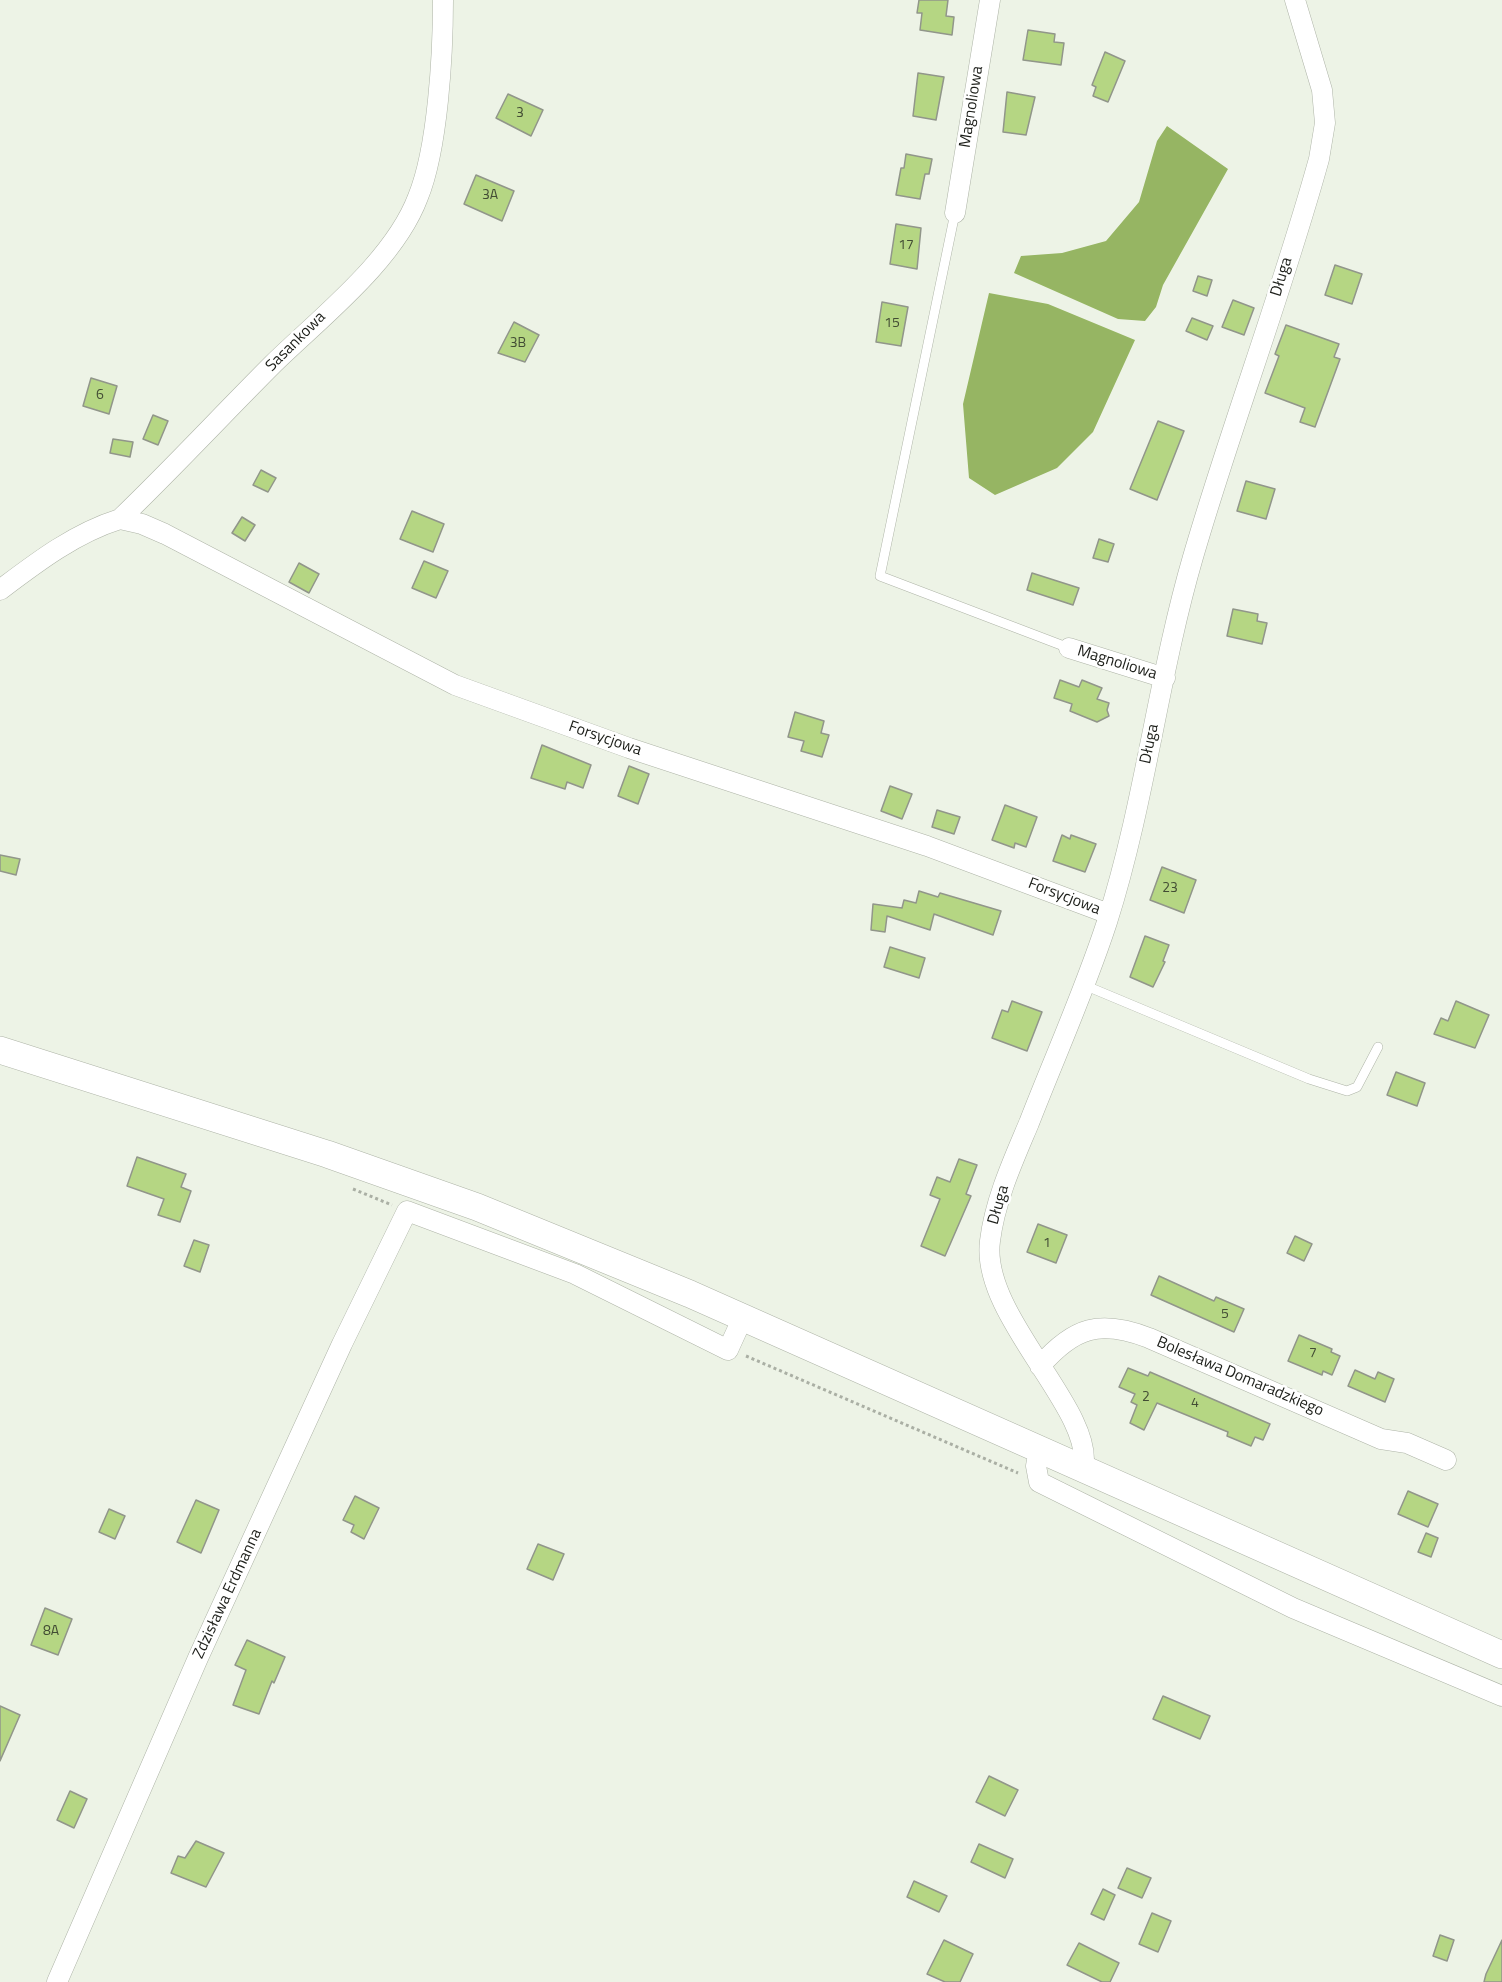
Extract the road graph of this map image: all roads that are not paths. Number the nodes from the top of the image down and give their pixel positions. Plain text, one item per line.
1 (443, 0) edge
2 (990, 0) edge
3 (1295, 0) edge
4 (955, 213) joint
5 (120, 519) junction
6 (0, 590) edge
7 (1069, 648) joint
8 (1165, 678) junction
9 (1109, 914) junction
10 (1084, 985) junction
11 (1378, 1047) dead end
12 (0, 1050) edge
13 (742, 1317) junction
14 (1040, 1366) junction
15 (1038, 1449) junction
16 (1446, 1460) dead end
17 (1083, 1468) junction
18 (1502, 1655) edge
19 (1502, 1696) edge
20 (57, 1982) edge

1 - 5 street, Sasankowa
2 - 4 street, Magnoliowa
3 - 8 street, Długa
4 - 7 lane
5 - 6 street, Sasankowa
5 - 9 street, Forsycjowa
7 - 8 street, Magnoliowa
8 - 9 street, Długa
9 - 10 street, Długa
10 - 11 lane
10 - 14 street, Długa
12 - 13 main road
13 - 15 main road
13 - 20 street, Zdzisława Erdmanna
14 - 16 street, Bolesława Domaradzkiego
14 - 17 street, Długa
15 - 17 main road
15 - 19 street
17 - 18 main road

